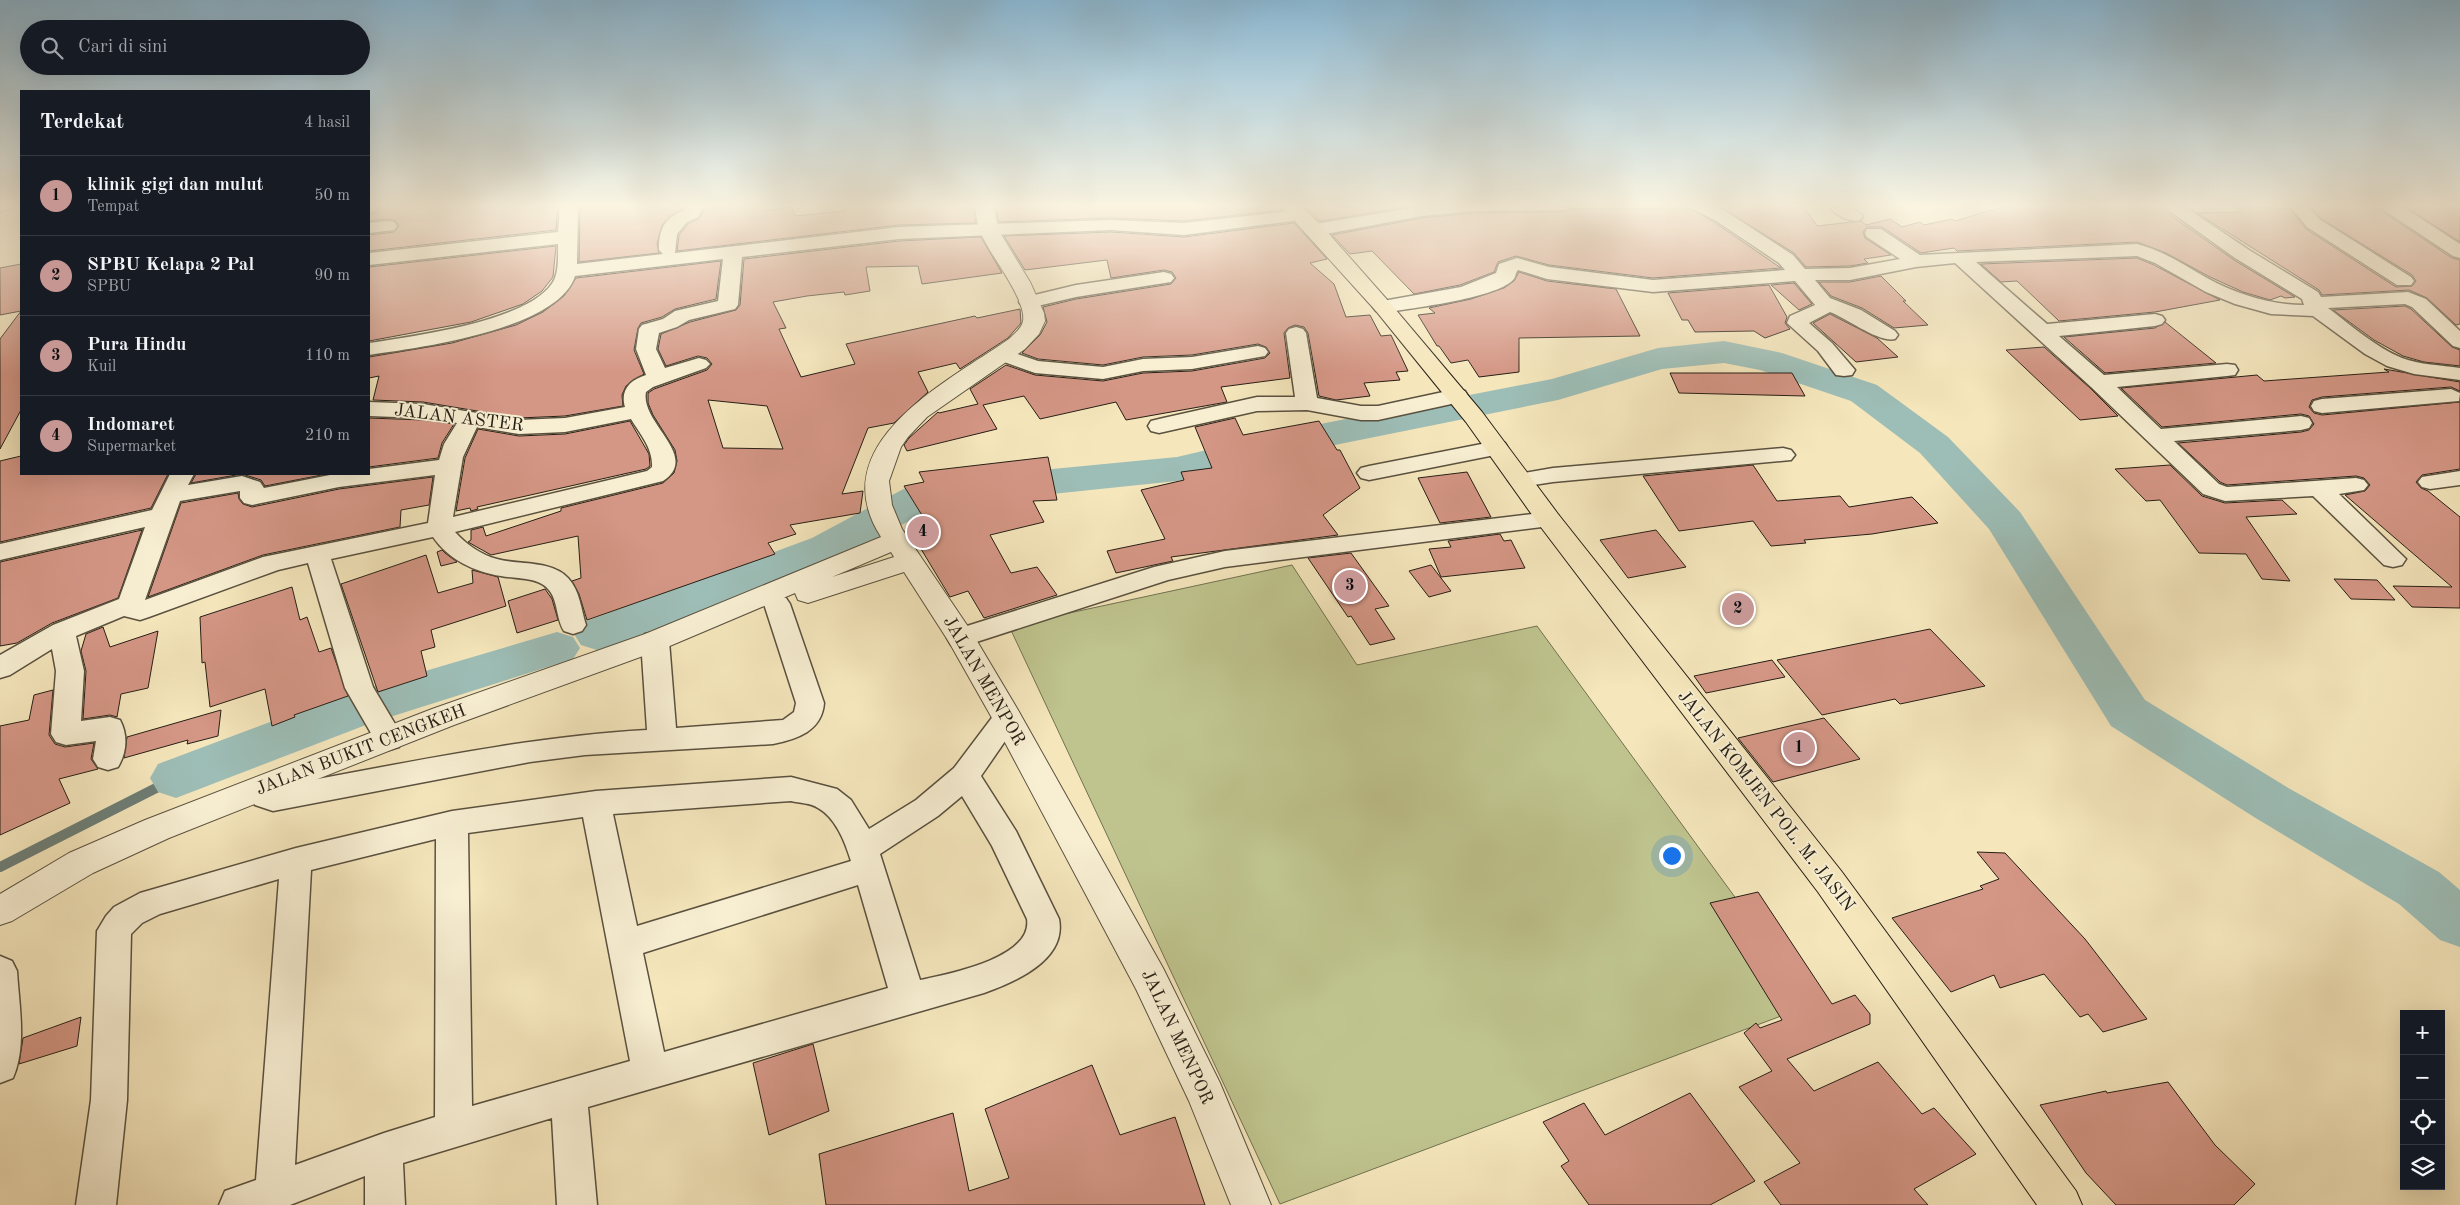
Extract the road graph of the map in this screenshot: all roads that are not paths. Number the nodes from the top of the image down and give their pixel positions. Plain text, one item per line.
1 (567, 261) edge
2 (648, 261) edge
3 (732, 261) edge
4 (1008, 261) edge
5 (1343, 261) edge
6 (1788, 261) edge
7 (1915, 261) edge
8 (1964, 261) edge
9 (2167, 261) edge
10 (2254, 261) edge
11 (2373, 261) edge
12 (567, 271) junction
13 (1798, 275) junction
14 (1164, 278) dead end
15 (2404, 281) dead end
16 (1029, 302) junction
17 (1828, 304) junction
18 (2315, 306) junction
19 (1383, 307) junction
20 (2155, 320) dead end
21 (2043, 331) junction
22 (1296, 333) dead end
23 (1888, 335) dead end
24 (2460, 342) edge
25 (370, 349) edge
26 (1258, 352) dead end
27 (1003, 356) junction
28 (699, 364) dead end
29 (2414, 368) junction
30 (1844, 370) dead end
31 (2228, 370) dead end
32 (2460, 374) edge
33 (658, 378) junction
34 (2099, 382) junction
35 (2456, 399) edge
36 (1307, 403) junction
37 (1465, 405) junction
38 (2322, 406) dead end
39 (370, 409) edge
40 (637, 411) junction
41 (471, 420) junction
42 (2301, 423) dead end
43 (1158, 426) dead end
44 (2156, 436) junction
45 (1497, 448) junction
46 (1783, 455) dead end
47 (449, 466) junction
48 (1369, 472) dead end
49 (182, 475) edge
50 (2460, 478) edge
51 (1520, 480) junction
52 (2430, 482) dead end
53 (2356, 485) dead end
54 (2319, 488) junction
55 (166, 506) junction
56 (1549, 520) junction
57 (439, 528) junction
58 (894, 534) junction
59 (0, 552) edge
60 (2393, 559) dead end
61 (321, 563) dead end
62 (130, 604) junction
63 (777, 604) junction
64 (731, 610) junction
65 (573, 625) dead end
66 (62, 631) junction
67 (961, 638) junction
68 (655, 641) junction
69 (0, 668) edge
70 (1007, 718) junction
71 (383, 730) junction
72 (662, 739) junction
73 (108, 759) dead end
74 (965, 776) junction
75 (266, 788) junction
76 (596, 804) junction
77 (452, 823) junction
78 (865, 859) junction
79 (296, 862) junction
80 (0, 910) edge
81 (623, 945) junction
82 (0, 971) edge
83 (908, 998) junction
84 (0, 1066) edge
85 (650, 1073) junction
86 (569, 1097) junction
87 (454, 1129) junction
88 (384, 1151) junction
89 (274, 1193) junction
90 (96, 1205) edge
91 (240, 1205) edge
92 (385, 1205) edge
93 (577, 1205) edge
94 (1251, 1205) edge
95 (2062, 1205) edge

1 - 12 street
2 - 12 street
3 - 33 street
4 - 16 street, JALAN MENPOR
5 - 19 main road, JALAN KOMJEN POL. M. JASIN
6 - 13 street
7 - 13 street
8 - 21 street
9 - 18 street
10 - 18 street
11 - 15 street
12 - 25 street
13 - 17 street
13 - 19 street
14 - 16 street
16 - 27 street, JALAN MENPOR
17 - 23 street
17 - 30 street
18 - 24 street
18 - 29 street
19 - 37 main road, JALAN KOMJEN POL. M. JASIN
20 - 21 street
21 - 34 street
22 - 36 street
26 - 27 street
27 - 58 street, JALAN MENPOR
28 - 33 street
29 - 32 street
29 - 35 street
31 - 34 street
33 - 40 street
34 - 44 street
35 - 38 street
36 - 37 street
36 - 43 street
37 - 45 main road, JALAN KOMJEN POL. M. JASIN
39 - 41 street, JALAN ASTER
40 - 41 street, JALAN ASTER
40 - 57 street
41 - 47 street
42 - 44 street
44 - 54 street
45 - 48 street
45 - 51 main road, JALAN KOMJEN POL. M. JASIN
46 - 51 street
47 - 55 street
47 - 57 street
49 - 55 street
50 - 52 street
51 - 56 main road, JALAN KOMJEN POL. M. JASIN
53 - 54 street
54 - 60 street
55 - 59 street
55 - 62 street
56 - 67 street
56 - 95 main road, JALAN KOMJEN POL. M. JASIN
57 - 62 street
57 - 65 street
58 - 63 street, JALAN BUKIT CENGKEH
58 - 64 street, JALAN BUKIT CENGKEH
58 - 67 street, JALAN MENPOR
61 - 71 street
62 - 66 street
63 - 64 street, JALAN BUKIT CENGKEH
63 - 72 street
64 - 68 street, JALAN BUKIT CENGKEH
66 - 69 street
66 - 73 street
67 - 70 street, JALAN MENPOR
68 - 71 street, JALAN BUKIT CENGKEH
68 - 72 street
70 - 74 street
70 - 94 street, JALAN MENPOR
71 - 75 street, JALAN BUKIT CENGKEH
72 - 75 street
74 - 78 street
74 - 83 street
75 - 80 street, JALAN BUKIT CENGKEH
76 - 77 street
76 - 78 street
76 - 81 street
77 - 79 street
77 - 87 street
78 - 81 street
78 - 83 street
79 - 89 street
79 - 90 street
81 - 85 street
82 - 84 street
83 - 85 street
85 - 86 street
86 - 87 street
86 - 93 street
87 - 88 street
88 - 89 street
88 - 92 street
89 - 91 street

